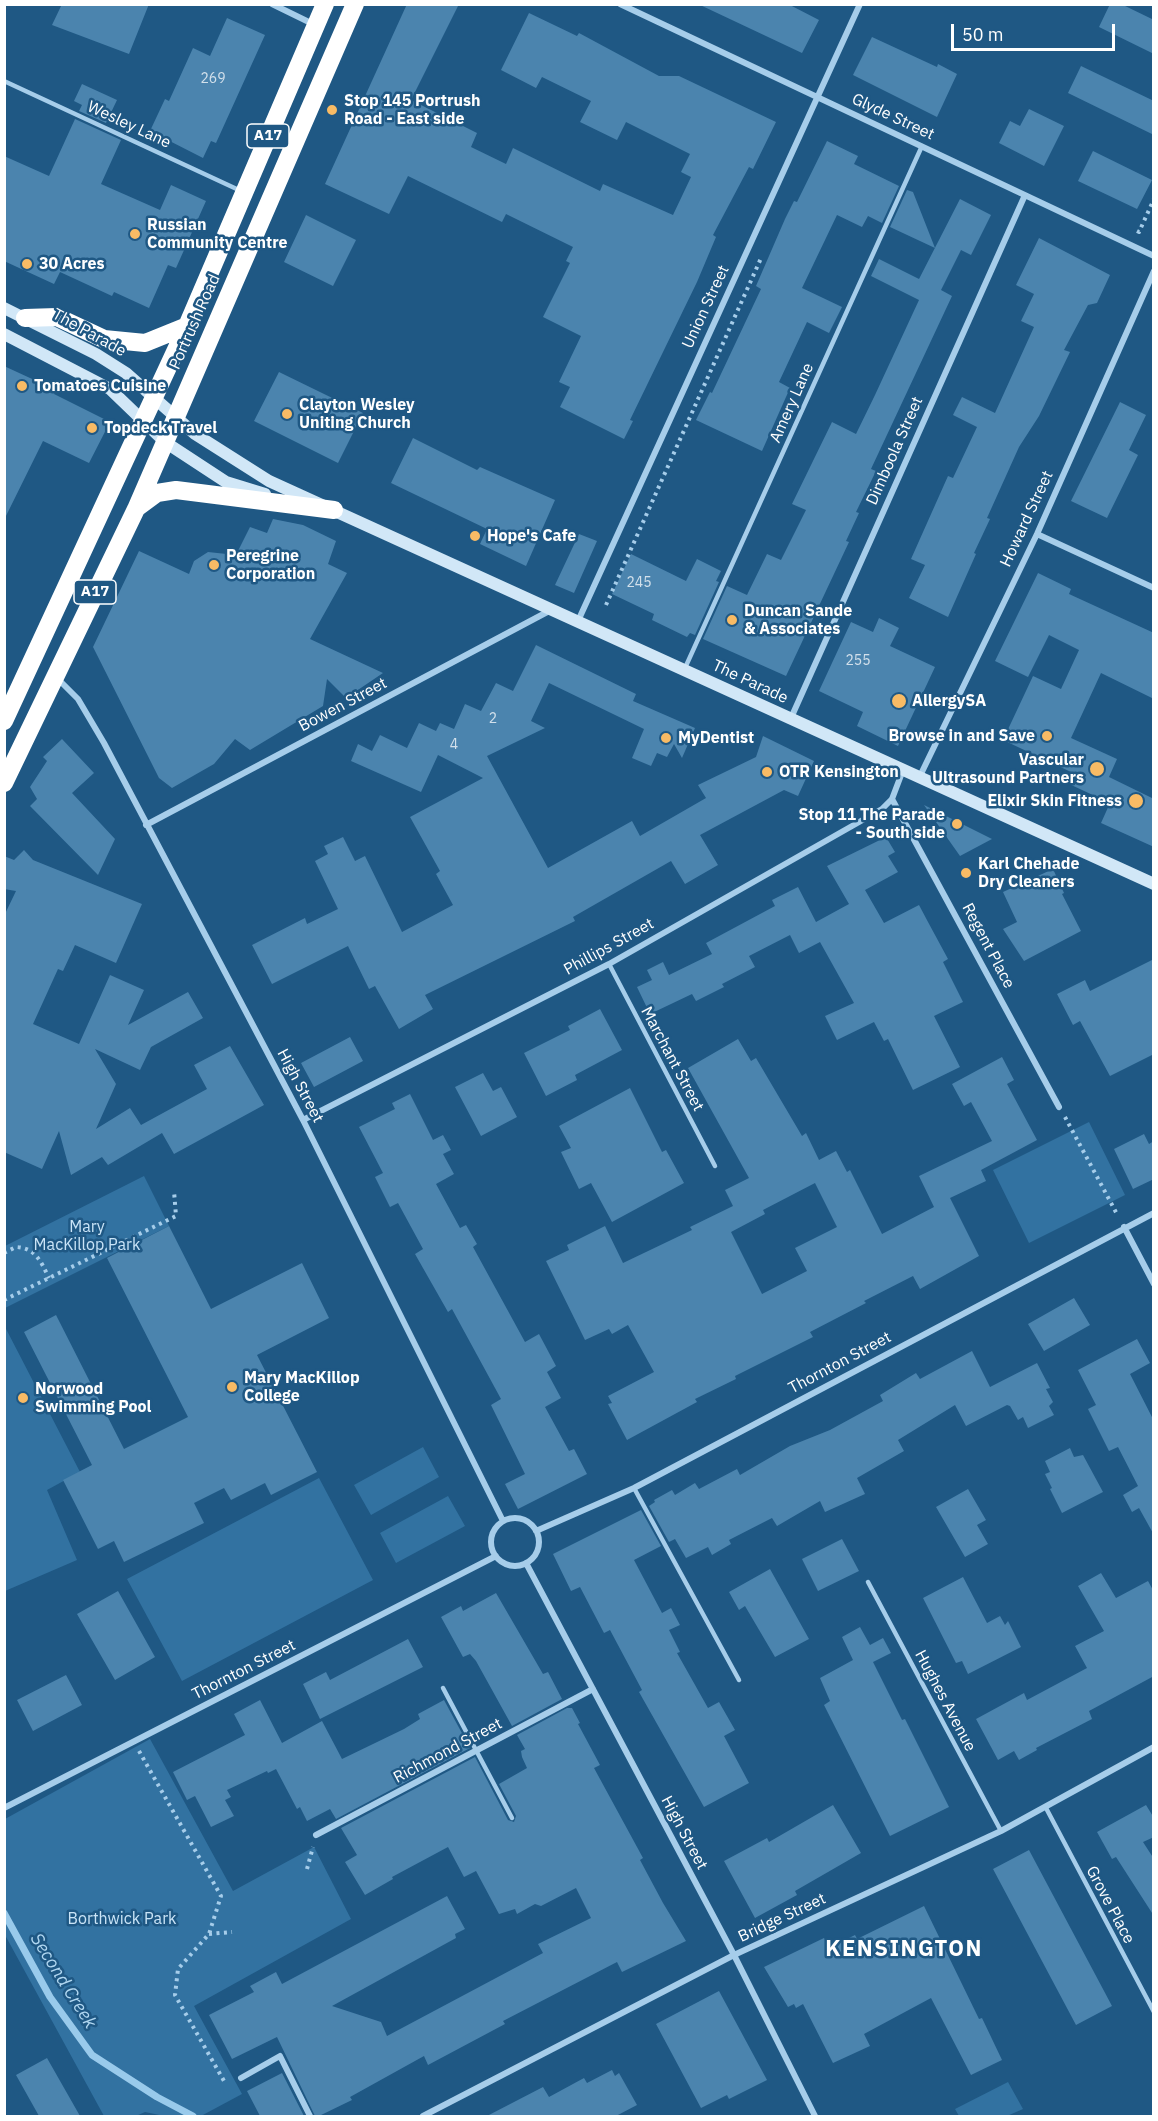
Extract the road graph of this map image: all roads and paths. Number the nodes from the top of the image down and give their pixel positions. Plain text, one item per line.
1 (272, 4) edge
2 (325, 4) edge
3 (355, 4) edge
4 (620, 4) edge
5 (860, 4) edge
6 (315, 26) junction
7 (4, 81) edge
8 (817, 98) junction
9 (922, 146) junction
10 (243, 192) junction
11 (1025, 195) junction
12 (1154, 199) edge
13 (1138, 232) dead end
14 (766, 248) dead end
15 (1154, 256) edge
16 (1154, 271) edge
17 (4, 308) edge
18 (25, 318) junction
19 (187, 326) junction
20 (4, 334) edge
21 (153, 398) junction
22 (175, 417) junction
23 (142, 421) junction
24 (165, 442) junction
25 (136, 509) junction
26 (333, 510) junction
27 (1037, 534) junction
28 (1154, 588) edge
29 (606, 605) dead end
30 (552, 610) junction
31 (578, 621) junction
32 (30, 666) junction
33 (684, 669) junction
34 (54, 676) junction
35 (790, 719) junction
36 (4, 721) edge
37 (904, 769) junction
38 (920, 776) junction
39 (4, 783) edge
40 (892, 799) junction
41 (146, 825) junction
42 (1154, 884) edge
43 (609, 964) junction
44 (1059, 1107) joint
45 (303, 1120) junction
46 (715, 1166) dead end
47 (174, 1191) dead end
48 (1154, 1213) edge
49 (1124, 1227) junction
50 (4, 1253) edge
51 (49, 1278) junction
52 (1154, 1284) edge
53 (4, 1300) edge
54 (634, 1488) junction
55 (503, 1521) junction
56 (536, 1531) junction
57 (496, 1556) junction
58 (526, 1563) junction
59 (868, 1582) dead end
60 (739, 1680) dead end
61 (443, 1688) dead end
62 (593, 1689) junction
63 (134, 1742) junction
64 (1154, 1747) edge
65 (476, 1752) junction
66 (4, 1808) edge
67 (1046, 1808) junction
68 (512, 1818) dead end
69 (1001, 1831) junction
70 (316, 1835) joint
71 (306, 1869) dead end
72 (232, 1932) dead end
73 (209, 1934) junction
74 (734, 1955) junction
75 (1154, 2012) edge
76 (241, 2078) joint
77 (310, 2116) edge
78 (423, 2116) edge
79 (815, 2116) edge

1 - 6 street
2 - 6 highway, Portrush Road / A17
3 - 22 highway, Portrush Road / A17
4 - 8 street, Glyde Street
5 - 8 street, Union Street
6 - 10 highway, Portrush Road / A17
7 - 10 lane, Wesley Lane
8 - 9 street, Glyde Street
8 - 31 street, Union Street
9 - 11 street, Glyde Street
9 - 33 lane, Amery Lane
10 - 19 highway, Portrush Road / A17
11 - 15 street, Glyde Street
11 - 35 street, Dimboola Street
12 - 13 path
14 - 29 path
16 - 27 street, Howard Street
17 - 18 main road, The Parade
18 - 19 highway
18 - 21 main road, The Parade
19 - 21 highway, Portrush Road / A17
20 - 23 main road, The Parade
21 - 22 main road, The Parade
21 - 23 highway, Portrush Road / A17
22 - 24 highway, Portrush Road / A17
22 - 26 main road, The Parade
23 - 24 main road, The Parade
23 - 32 highway, Portrush Road / A17
24 - 25 highway, Portrush Road / A17
24 - 26 main road, The Parade
25 - 26 highway
25 - 34 highway, Portrush Road / A17
26 - 30 main road, The Parade
27 - 28 street
27 - 38 street, Howard Street
30 - 31 main road, The Parade
30 - 41 street, Bowen Street
31 - 33 main road, The Parade
32 - 34 highway
32 - 36 highway, Portrush Road / A17
33 - 35 main road, The Parade
34 - 39 highway, Portrush Road / A17
34 - 41 street, High Street
35 - 37 main road, The Parade
37 - 38 main road, The Parade
37 - 40 street
38 - 42 main road, The Parade
40 - 43 street, Phillips Street
40 - 44 street, Regent Place
41 - 45 street, High Street
43 - 45 street, Phillips Street
43 - 46 lane, Marchant Street
44 - 49 path
45 - 55 street, High Street
47 - 51 path
48 - 49 street, Thornton Street
49 - 52 street
49 - 54 street, Thornton Street
50 - 51 path
51 - 53 path
54 - 56 street, Thornton Street
54 - 60 lane
55 - 56 street
55 - 57 street
56 - 58 street
57 - 58 street
57 - 63 street, Thornton Street
58 - 62 street, High Street
59 - 69 lane, Hughes Avenue
61 - 65 lane
62 - 65 street, Richmond Street
62 - 74 street, High Street
63 - 66 street, Thornton Street
63 - 73 path
64 - 67 street, Bridge Street
65 - 68 lane
65 - 70 street, Richmond Street
67 - 69 street, Bridge Street
67 - 75 lane, Grove Place
69 - 74 street, Bridge Street
70 - 71 path
72 - 73 path
73 - 76 path
74 - 78 street, Bridge Street
74 - 79 street, High Street
76 - 77 street

